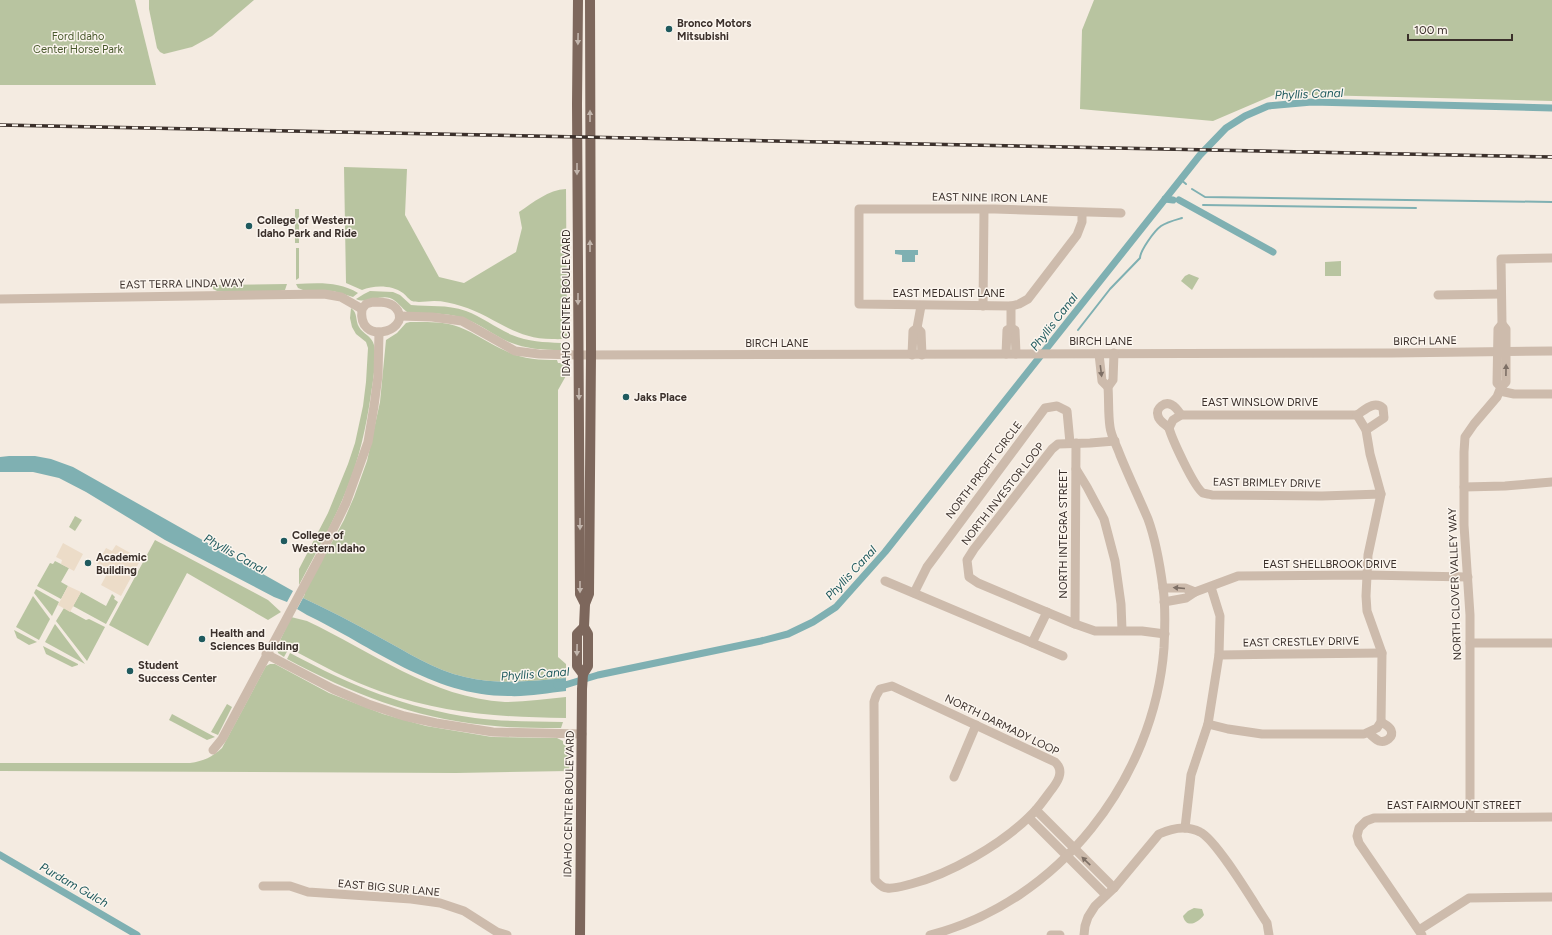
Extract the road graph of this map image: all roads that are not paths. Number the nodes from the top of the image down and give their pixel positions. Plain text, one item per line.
1 (578, 0) edge
2 (590, 0) edge
3 (984, 210) junction
4 (1082, 212) junction
5 (1121, 213) dead end
6 (1552, 258) edge
7 (1502, 294) junction
8 (1438, 295) dead end
9 (0, 298) edge
10 (860, 304) joint
11 (921, 306) junction
12 (983, 306) junction
13 (1011, 306) junction
14 (362, 309) junction
15 (400, 316) junction
16 (917, 328) junction
17 (1011, 328) junction
18 (379, 332) junction
19 (1552, 351) edge
20 (1502, 352) junction
21 (1114, 353) junction
22 (1006, 354) junction
23 (1016, 354) junction
24 (1099, 354) junction
25 (579, 355) junction
26 (591, 355) junction
27 (912, 355) junction
28 (922, 355) junction
29 (1108, 387) junction
30 (1500, 389) junction
31 (1552, 394) edge
32 (1181, 415) junction
33 (1357, 415) junction
34 (1170, 428) junction
35 (1366, 430) junction
36 (1115, 441) junction
37 (1073, 444) junction
38 (1076, 470) junction
39 (1552, 482) edge
40 (1464, 487) junction
41 (1381, 494) junction
42 (1366, 575) junction
43 (1468, 577) junction
44 (885, 581) dead end
45 (1211, 587) junction
46 (1163, 588) junction
47 (1195, 592) junction
48 (914, 593) junction
49 (1164, 602) junction
50 (585, 604) junction
51 (1047, 612) junction
52 (1075, 624) junction
53 (1122, 630) junction
54 (1165, 634) junction
55 (1032, 643) junction
56 (1470, 643) junction
57 (1552, 643) edge
58 (1382, 653) junction
59 (266, 654) junction
60 (1219, 654) junction
61 (1063, 656) dead end
62 (1381, 722) junction
63 (1208, 724) junction
64 (976, 725) junction
65 (1369, 733) junction
66 (582, 734) junction
67 (213, 750) dead end
68 (954, 777) dead end
69 (1036, 810) junction
70 (1470, 817) junction
71 (1552, 817) edge
72 (1029, 818) junction
73 (1185, 828) junction
74 (1074, 849) junction
75 (1067, 856) junction
76 (263, 886) dead end
77 (1114, 888) junction
78 (1106, 895) junction
79 (1552, 897) edge
80 (1420, 932) edge
81 (507, 935) edge
82 (580, 935) edge
83 (930, 935) edge
84 (1051, 935) edge
85 (1060, 935) edge
86 (1084, 935) edge
87 (1269, 935) edge

1 -> 25 main road, IDAHO CENTER BOULEVARD
26 -> 2 main road, IDAHO CENTER BOULEVARD
3 - 4 street, EAST NINE IRON LANE
3 - 10 street, EAST NINE IRON LANE
3 - 12 street
4 - 5 street, EAST NINE IRON LANE
4 - 13 street, EAST MEDALIST LANE
6 - 7 street
7 - 8 street
7 - 20 street
9 - 14 street, EAST TERRA LINDA WAY
10 - 11 street, EAST MEDALIST LANE
11 - 12 street, EAST MEDALIST LANE
11 - 16 street
12 - 13 street, EAST MEDALIST LANE
13 - 17 street
14 - 15 street
14 - 18 street
15 - 18 street
15 - 25 street
16 - 27 street
16 - 28 street
17 - 22 street
17 - 23 street
18 - 59 street
19 - 20 street, BIRCH LANE
20 - 21 street, BIRCH LANE
20 - 30 street
21 - 24 street, BIRCH LANE
21 - 29 street
22 - 23 street, BIRCH LANE
22 - 28 street, BIRCH LANE
23 - 24 street, BIRCH LANE
24 -> 29 street
25 - 26 street, BIRCH LANE
25 -> 50 main road, IDAHO CENTER BOULEVARD
26 - 27 street, BIRCH LANE
26 - 50 main road, IDAHO CENTER BOULEVARD
27 - 28 street, BIRCH LANE
29 - 36 street
30 - 31 street
30 - 40 street, NORTH CLOVER VALLEY WAY
32 - 33 street, EAST WINSLOW DRIVE
32 - 34 street
32 - 34 street
33 - 35 street
33 - 35 street
34 - 41 street, EAST BRIMLEY DRIVE
35 - 41 street
36 - 37 street, NORTH INVESTOR LOOP
36 - 46 street
37 - 38 street, NORTH INTEGRA STREET
37 - 48 street, NORTH PROFIT CIRCLE
37 - 51 street, NORTH INVESTOR LOOP
38 - 52 street, NORTH INTEGRA STREET
38 - 53 street
39 - 40 street
40 - 43 street, NORTH CLOVER VALLEY WAY
41 - 42 street
42 - 43 street, EAST SHELLBROOK DRIVE
42 - 45 street, EAST SHELLBROOK DRIVE
42 - 58 street
43 - 56 street, NORTH CLOVER VALLEY WAY
44 - 48 street
45 - 47 street, EAST SHELLBROOK DRIVE
45 - 60 street
47 -> 46 street, EAST SHELLBROOK DRIVE
46 - 49 street
47 - 49 street, EAST SHELLBROOK DRIVE
48 - 55 street
49 - 54 street
50 - 66 main road, IDAHO CENTER BOULEVARD
51 - 52 street, NORTH INVESTOR LOOP
51 - 55 street
52 - 53 street, NORTH INVESTOR LOOP
53 - 54 street, NORTH INVESTOR LOOP
54 - 74 street
55 - 61 street
56 - 57 street
56 - 70 street, NORTH CLOVER VALLEY WAY
58 - 60 street, EAST CRESTLEY DRIVE
58 - 62 street
59 - 66 street
59 - 67 street
60 - 63 street
62 - 65 street
62 - 65 street
63 - 65 street
63 - 73 street
64 - 68 street
64 - 69 street, NORTH DARMADY LOOP
64 - 72 street, NORTH DARMADY LOOP
66 - 82 main road, IDAHO CENTER BOULEVARD
69 - 72 street, NORTH DARMADY LOOP
69 - 74 street
70 - 71 street, EAST FAIRMOUNT STREET
70 - 80 street, EAST FAIRMOUNT STREET
72 - 75 street
73 - 77 street
73 - 87 street
74 - 75 street
77 -> 74 street
75 - 78 street
75 - 83 street
76 - 81 street, EAST BIG SUR LANE
77 - 78 street
78 - 86 street
79 - 80 street
84 - 85 street

